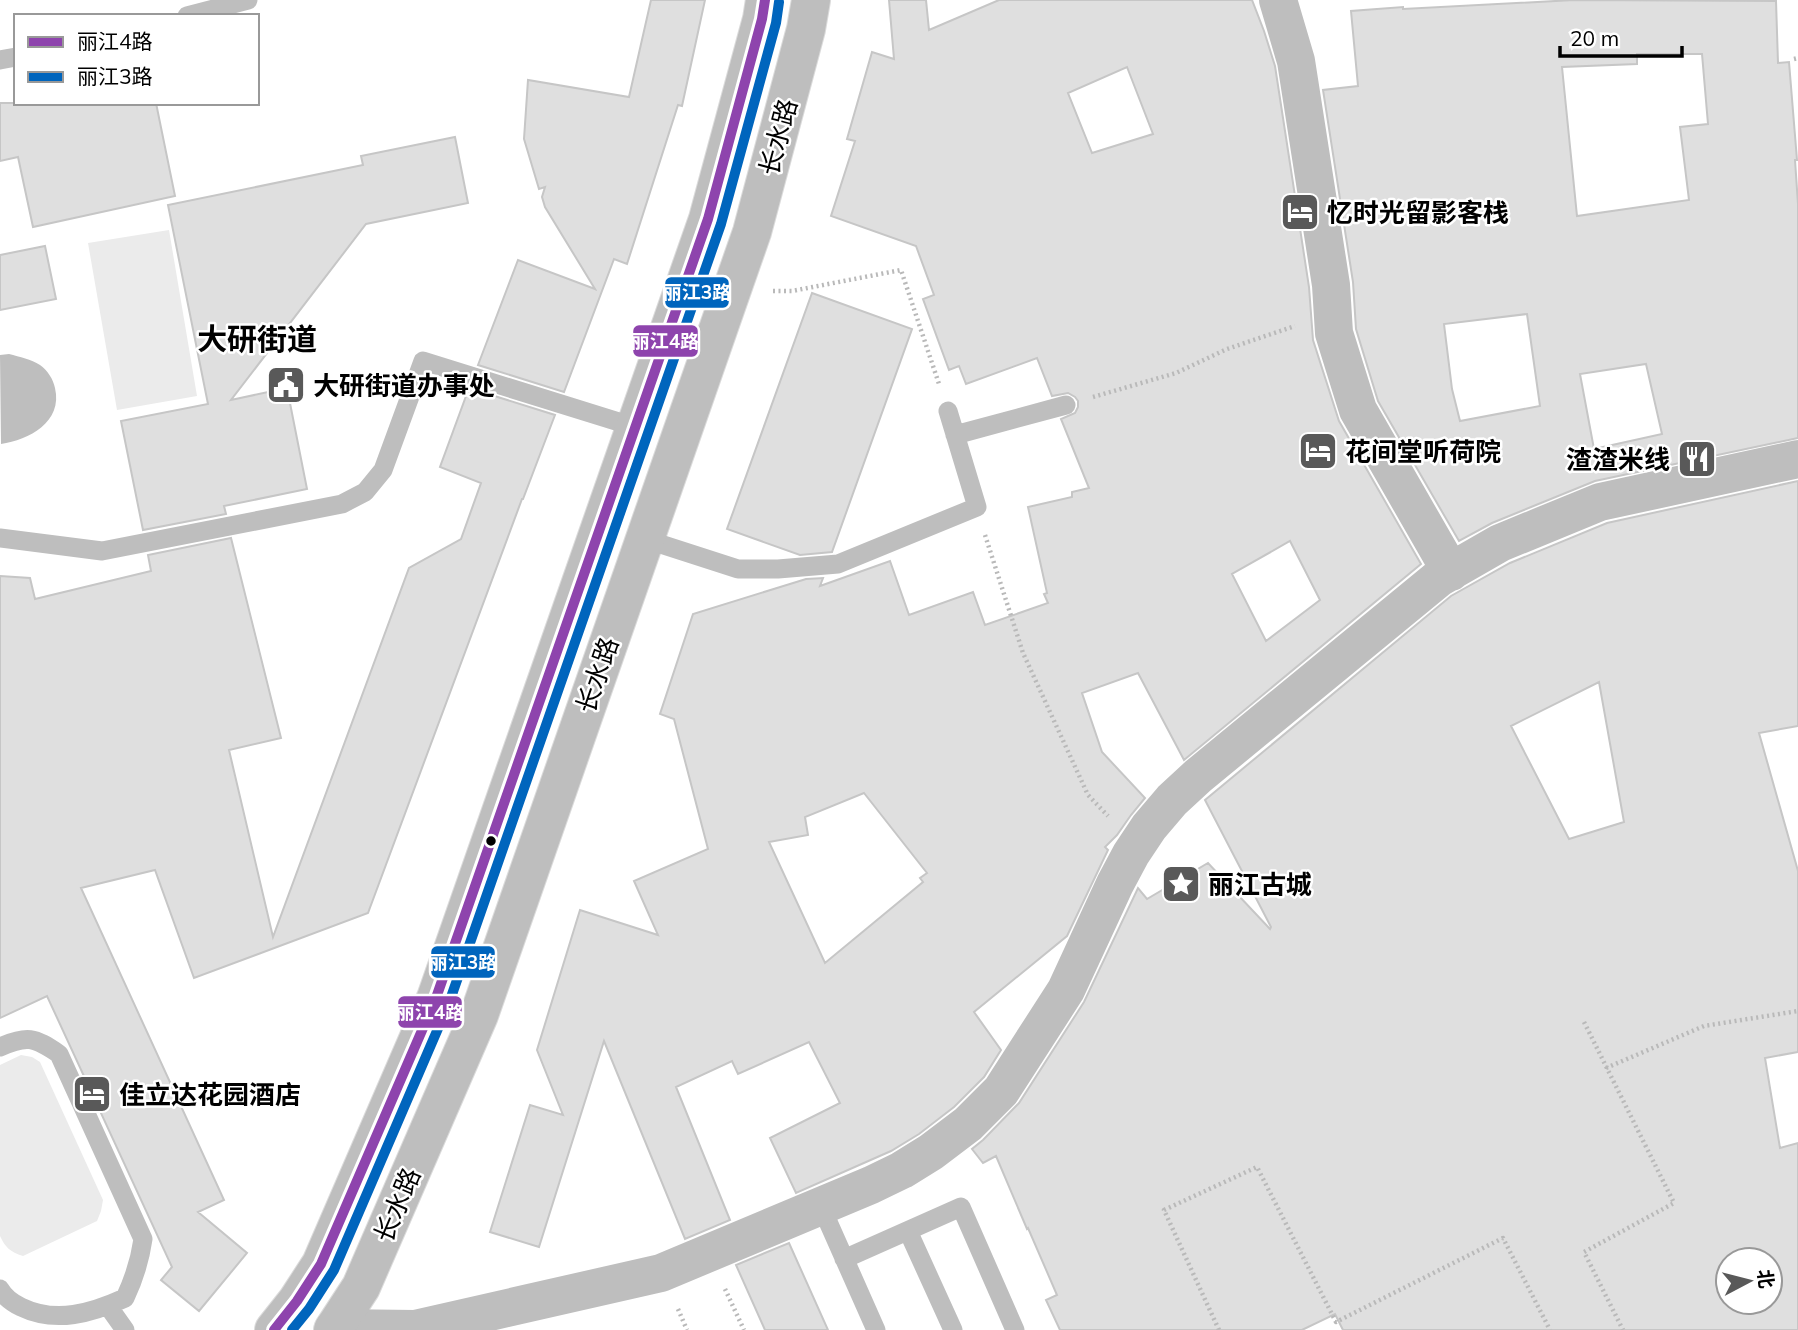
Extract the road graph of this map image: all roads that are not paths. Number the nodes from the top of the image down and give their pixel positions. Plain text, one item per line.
1 (248, 0) edge
2 (765, 0) edge
3 (811, 0) edge
4 (1278, 0) edge
5 (195, 14) edge
6 (1066, 405) road end
7 (948, 411) road end
8 (635, 427) junction
9 (955, 435) junction
10 (1798, 459) edge
11 (0, 538) edge
12 (645, 539) junction
13 (1451, 572) junction
14 (0, 1047) edge
15 (821, 1206) junction
16 (908, 1231) junction
17 (844, 1259) junction
18 (0, 1289) edge
19 (108, 1306) junction
20 (333, 1329) edge
21 (125, 1330) edge
22 (274, 1330) edge
23 (876, 1330) edge
24 (953, 1330) edge
25 (1015, 1330) edge

1 - 5 lane
2 - 8 main road, 长水路
3 - 12 main road, 长水路
4 - 13 main road
6 - 9 lane
7 - 9 lane
8 - 11 lane
8 - 22 main road, 长水路
9 - 12 lane
10 - 13 main road
12 - 20 main road, 长水路
13 - 15 main road
14 - 19 lane
15 - 17 lane
15 - 20 main road
16 - 17 lane
16 - 24 lane
16 - 25 lane
17 - 23 lane
18 - 19 lane
19 - 21 lane

